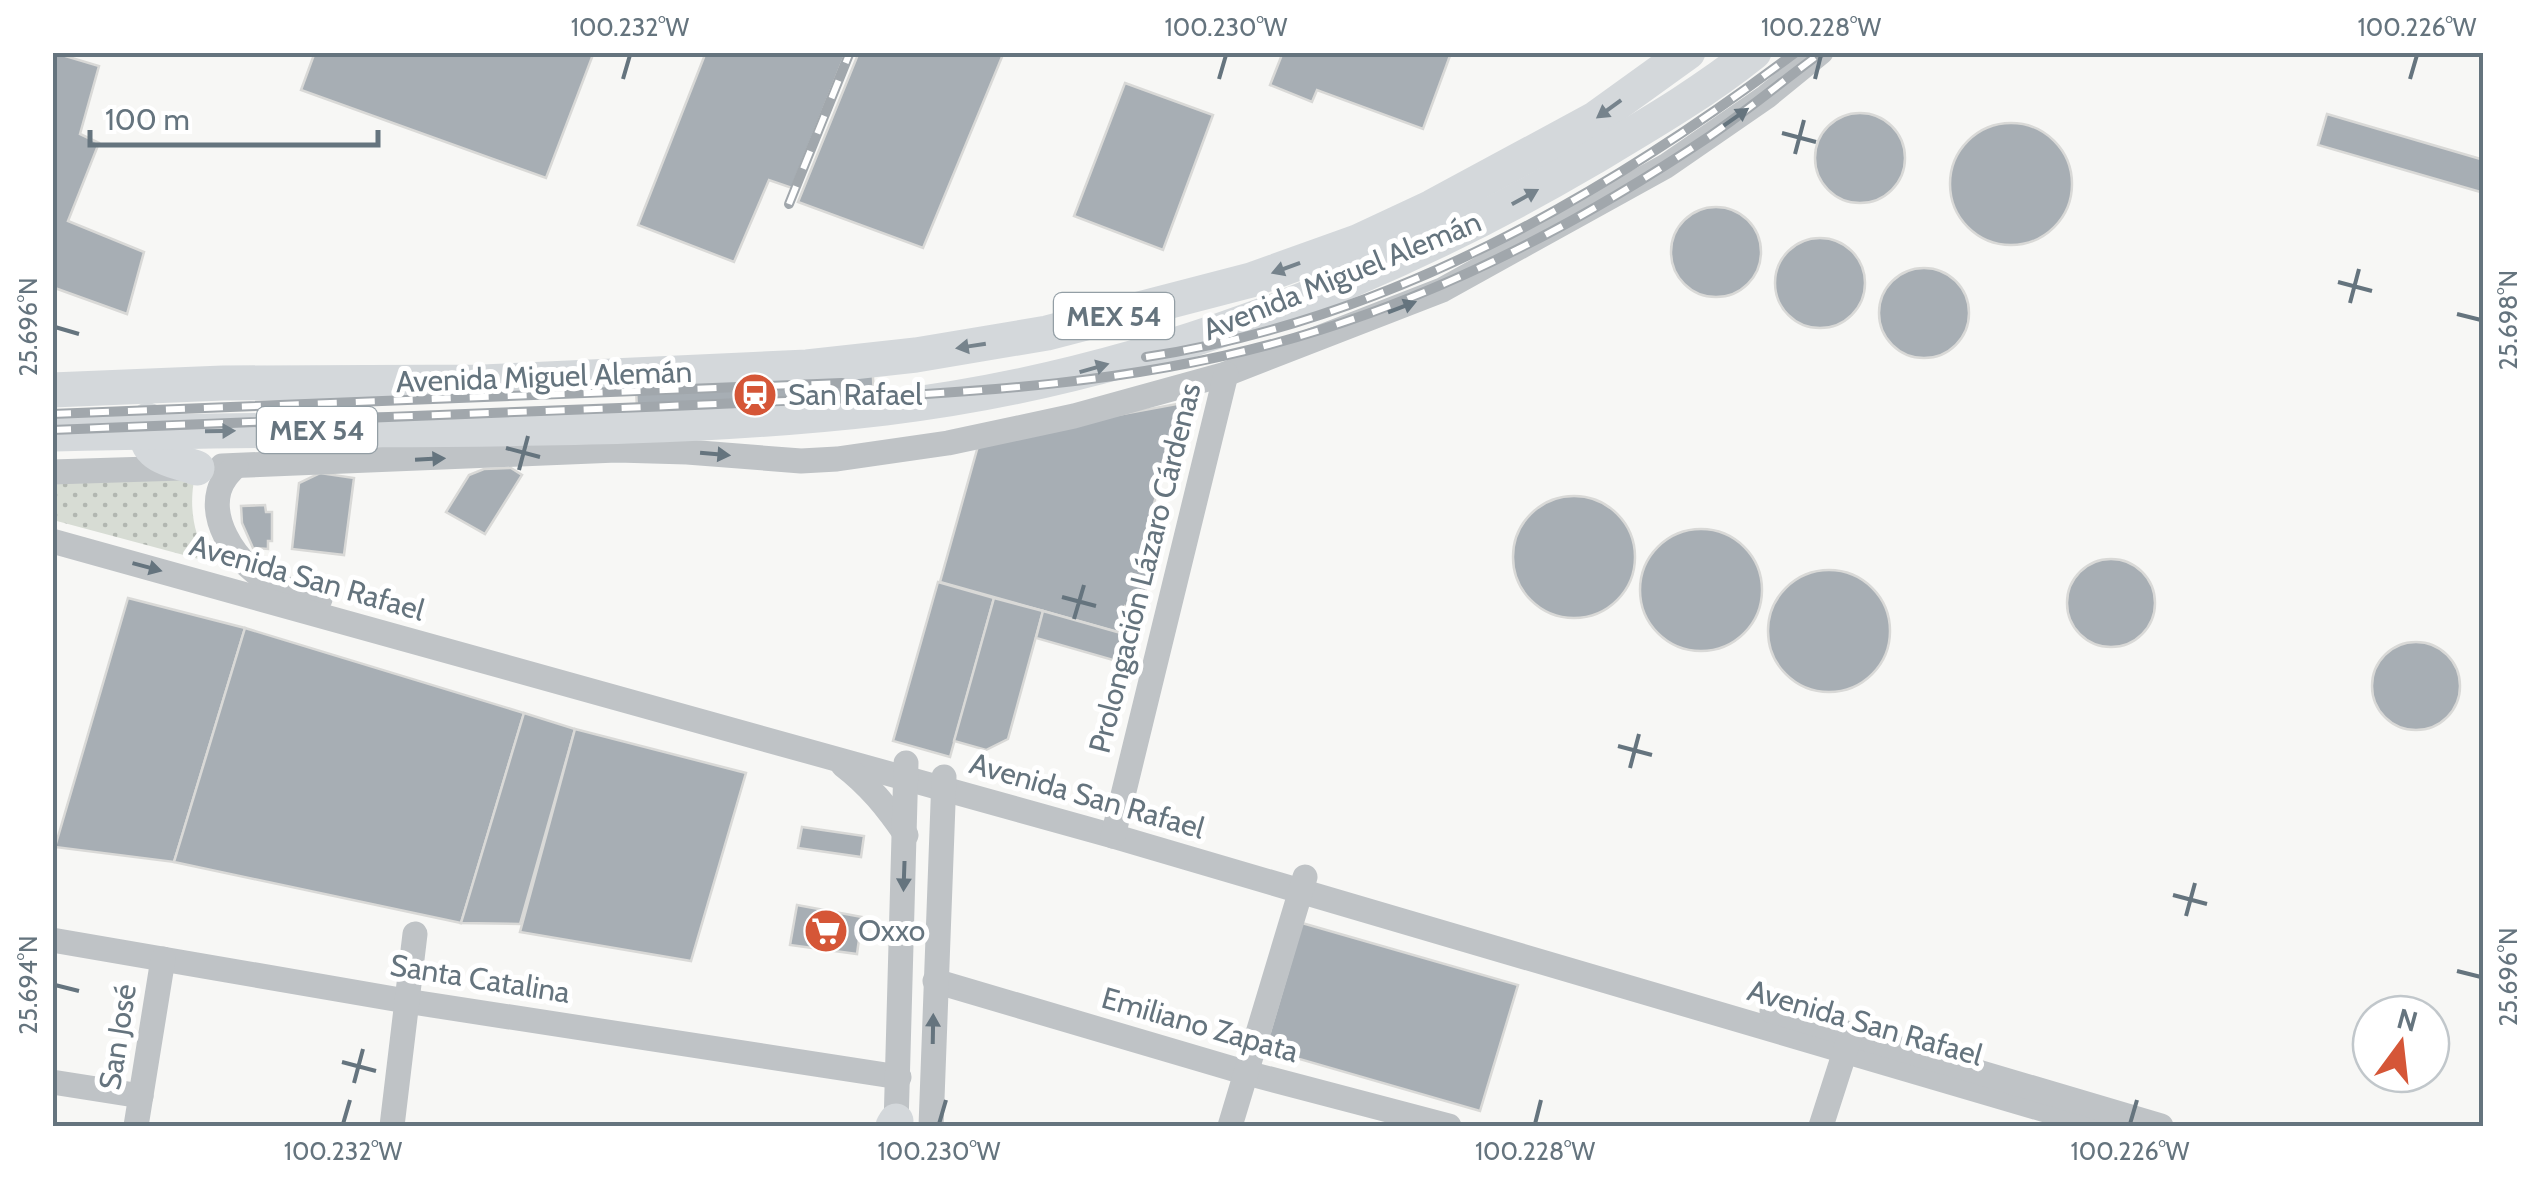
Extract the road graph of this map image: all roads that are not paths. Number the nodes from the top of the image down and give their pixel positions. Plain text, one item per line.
1 (1688, 52) edge
2 (1754, 52) edge
3 (1821, 52) edge
4 (1226, 374) junction
5 (483, 382) junction
6 (52, 390) edge
7 (163, 406) junction
8 (52, 414) edge
9 (743, 421) junction
10 (52, 434) edge
11 (617, 450) junction
12 (236, 466) junction
13 (197, 468) junction
14 (52, 472) edge
15 (52, 541) edge
16 (835, 759) junction
17 (906, 771) junction
18 (944, 781) junction
19 (1001, 806) junction
20 (1115, 830) junction
21 (942, 831) junction
22 (906, 835) junction
23 (1304, 884) junction
24 (415, 934) dead end
25 (52, 940) edge
26 (163, 958) junction
27 (934, 981) junction
28 (406, 1000) junction
29 (1848, 1043) junction
30 (1247, 1074) junction
31 (899, 1078) junction
32 (52, 1082) edge
33 (141, 1096) junction
34 (904, 1125) edge
35 (136, 1126) edge
36 (392, 1126) edge
37 (1230, 1126) edge
38 (1449, 1126) edge
39 (1821, 1126) edge
40 (2100, 1126) edge
41 (2161, 1126) edge

1 -> 5 highway, Avenida Miguel Alemán / MEX 54
9 -> 2 highway, Avenida Miguel Alemán / MEX 54
4 -> 3 street
11 -> 4 street
4 - 20 street, Prolongación Lázaro Cárdenas
5 - 6 highway, Avenida Miguel Alemán / MEX 54
5 - 7 highway
7 - 8 highway
7 - 13 highway
10 -> 9 highway, Avenida Miguel Alemán / MEX 54
9 - 11 highway
12 -> 11 street
12 - 13 street
12 - 17 street, Avenida San Rafael
13 - 14 street
15 -> 16 street, Avenida San Rafael
16 - 17 street, Avenida San Rafael
16 - 22 street
17 - 18 street, Avenida San Rafael
17 - 22 street
18 - 19 street, Avenida San Rafael
18 - 20 street, Avenida San Rafael
18 - 21 street
19 - 20 street, Avenida San Rafael
19 - 21 street
20 - 23 street, Avenida San Rafael
21 - 27 street
22 -> 31 street
23 - 29 street, Avenida San Rafael
23 - 30 street
24 - 28 street
25 - 26 street, Santa Catalina
26 - 28 street, Santa Catalina
26 - 33 street, San José
27 - 30 street, Emiliano Zapata
34 -> 27 street
28 - 31 street, Santa Catalina
28 - 36 street
29 - 39 street
29 - 40 street, Avenida San Rafael
29 - 41 street, Avenida San Rafael
30 - 37 street
30 - 38 street, Emiliano Zapata
31 - 34 street
32 - 33 street
33 - 35 street, San José

